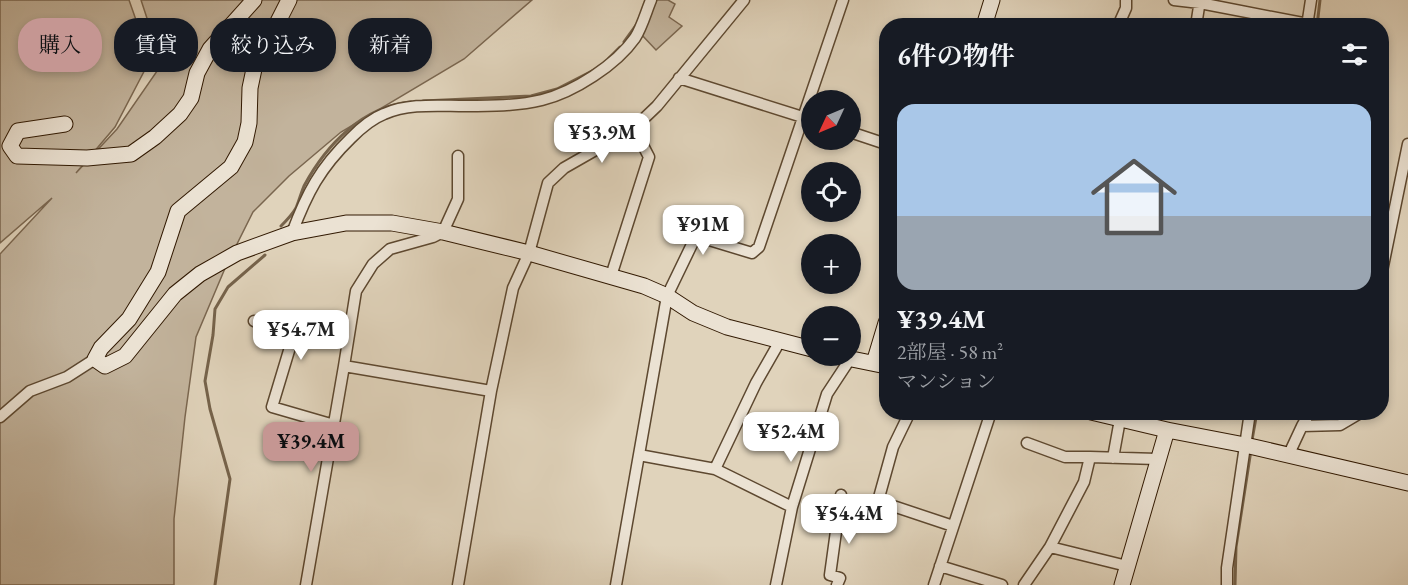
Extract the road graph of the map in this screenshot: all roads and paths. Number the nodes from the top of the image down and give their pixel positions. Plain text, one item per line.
1 (254, 0) edge
2 (289, 0) edge
3 (651, 0) edge
4 (744, 0) edge
5 (843, 0) edge
6 (992, 0) edge
7 (1126, 0) edge
8 (1174, 0) edge
9 (1311, 0) edge
10 (1200, 1) edge
11 (1252, 13) junction
12 (986, 18) edge
13 (1122, 18) edge
14 (1197, 18) edge
15 (1251, 18) edge
16 (1275, 18) edge
17 (1309, 18) edge
18 (680, 78) junction
19 (817, 90) edge
20 (801, 117) edge
21 (65, 124) dead end
22 (634, 128) junction
23 (861, 136) edge
24 (801, 137) edge
25 (879, 142) edge
26 (1408, 144) edge
27 (458, 156) dead end
28 (442, 232) junction
29 (292, 233) junction
30 (1389, 237) edge
31 (529, 253) junction
32 (610, 276) junction
33 (667, 296) junction
34 (254, 321) dead end
35 (780, 341) junction
36 (801, 346) edge
37 (95, 359) junction
38 (861, 361) edge
39 (879, 365) edge
40 (344, 366) junction
41 (839, 366) edge
42 (491, 391) junction
43 (0, 417) edge
44 (906, 420) edge
45 (988, 420) edge
46 (1119, 420) edge
47 (1133, 420) edge
48 (1249, 420) edge
49 (1305, 420) edge
50 (1348, 420) edge
51 (334, 425) junction
52 (1302, 426) junction
53 (1167, 430) junction
54 (1027, 443) dead end
55 (1245, 445) junction
56 (639, 455) junction
57 (1288, 456) junction
58 (1090, 457) junction
59 (1113, 458) junction
60 (1157, 459) junction
61 (715, 469) junction
62 (1408, 483) edge
63 (841, 495) dead end
64 (792, 507) junction
65 (953, 526) junction
66 (1050, 547) junction
67 (940, 566) junction
68 (1127, 566) junction
69 (306, 585) edge
70 (458, 585) edge
71 (616, 585) edge
72 (776, 585) edge
73 (837, 585) edge
74 (934, 585) edge
75 (1002, 585) edge
76 (1024, 585) edge
77 (1122, 585) edge
78 (1227, 585) edge

1 - 21 street
2 - 37 street
3 - 29 street
4 - 18 street
5 - 19 street
6 - 12 street
7 - 13 street
8 - 10 street
9 - 17 street
10 - 11 street
10 - 14 street
11 - 15 street
11 - 16 street
18 - 20 street
18 - 22 street
22 - 31 street
22 - 32 street
23 - 25 street
24 - 33 street
26 - 30 street
27 - 28 street
28 - 29 street
28 - 31 street
28 - 40 street
29 - 37 street
31 - 32 street
31 - 42 street
32 - 33 street
33 - 35 street
33 - 56 street
34 - 51 street
35 - 36 street
35 - 61 street
37 - 43 street
38 - 39 street
40 - 42 street
40 - 51 street
41 - 64 street
42 - 70 street
44 - 65 street
45 - 65 street
46 - 59 street
47 - 53 street
48 - 55 street
49 - 52 street
50 - 52 street
51 - 69 street
52 - 57 street
53 - 55 street
53 - 60 street
54 - 58 street
55 - 57 street
55 - 78 street
56 - 61 street
56 - 71 street
57 - 62 street
58 - 59 street
58 - 66 street
59 - 60 street
60 - 68 street
61 - 64 street
63 - 73 street
64 - 72 street
65 - 67 street
66 - 68 street
66 - 76 street
67 - 74 street
67 - 75 street
68 - 77 street

